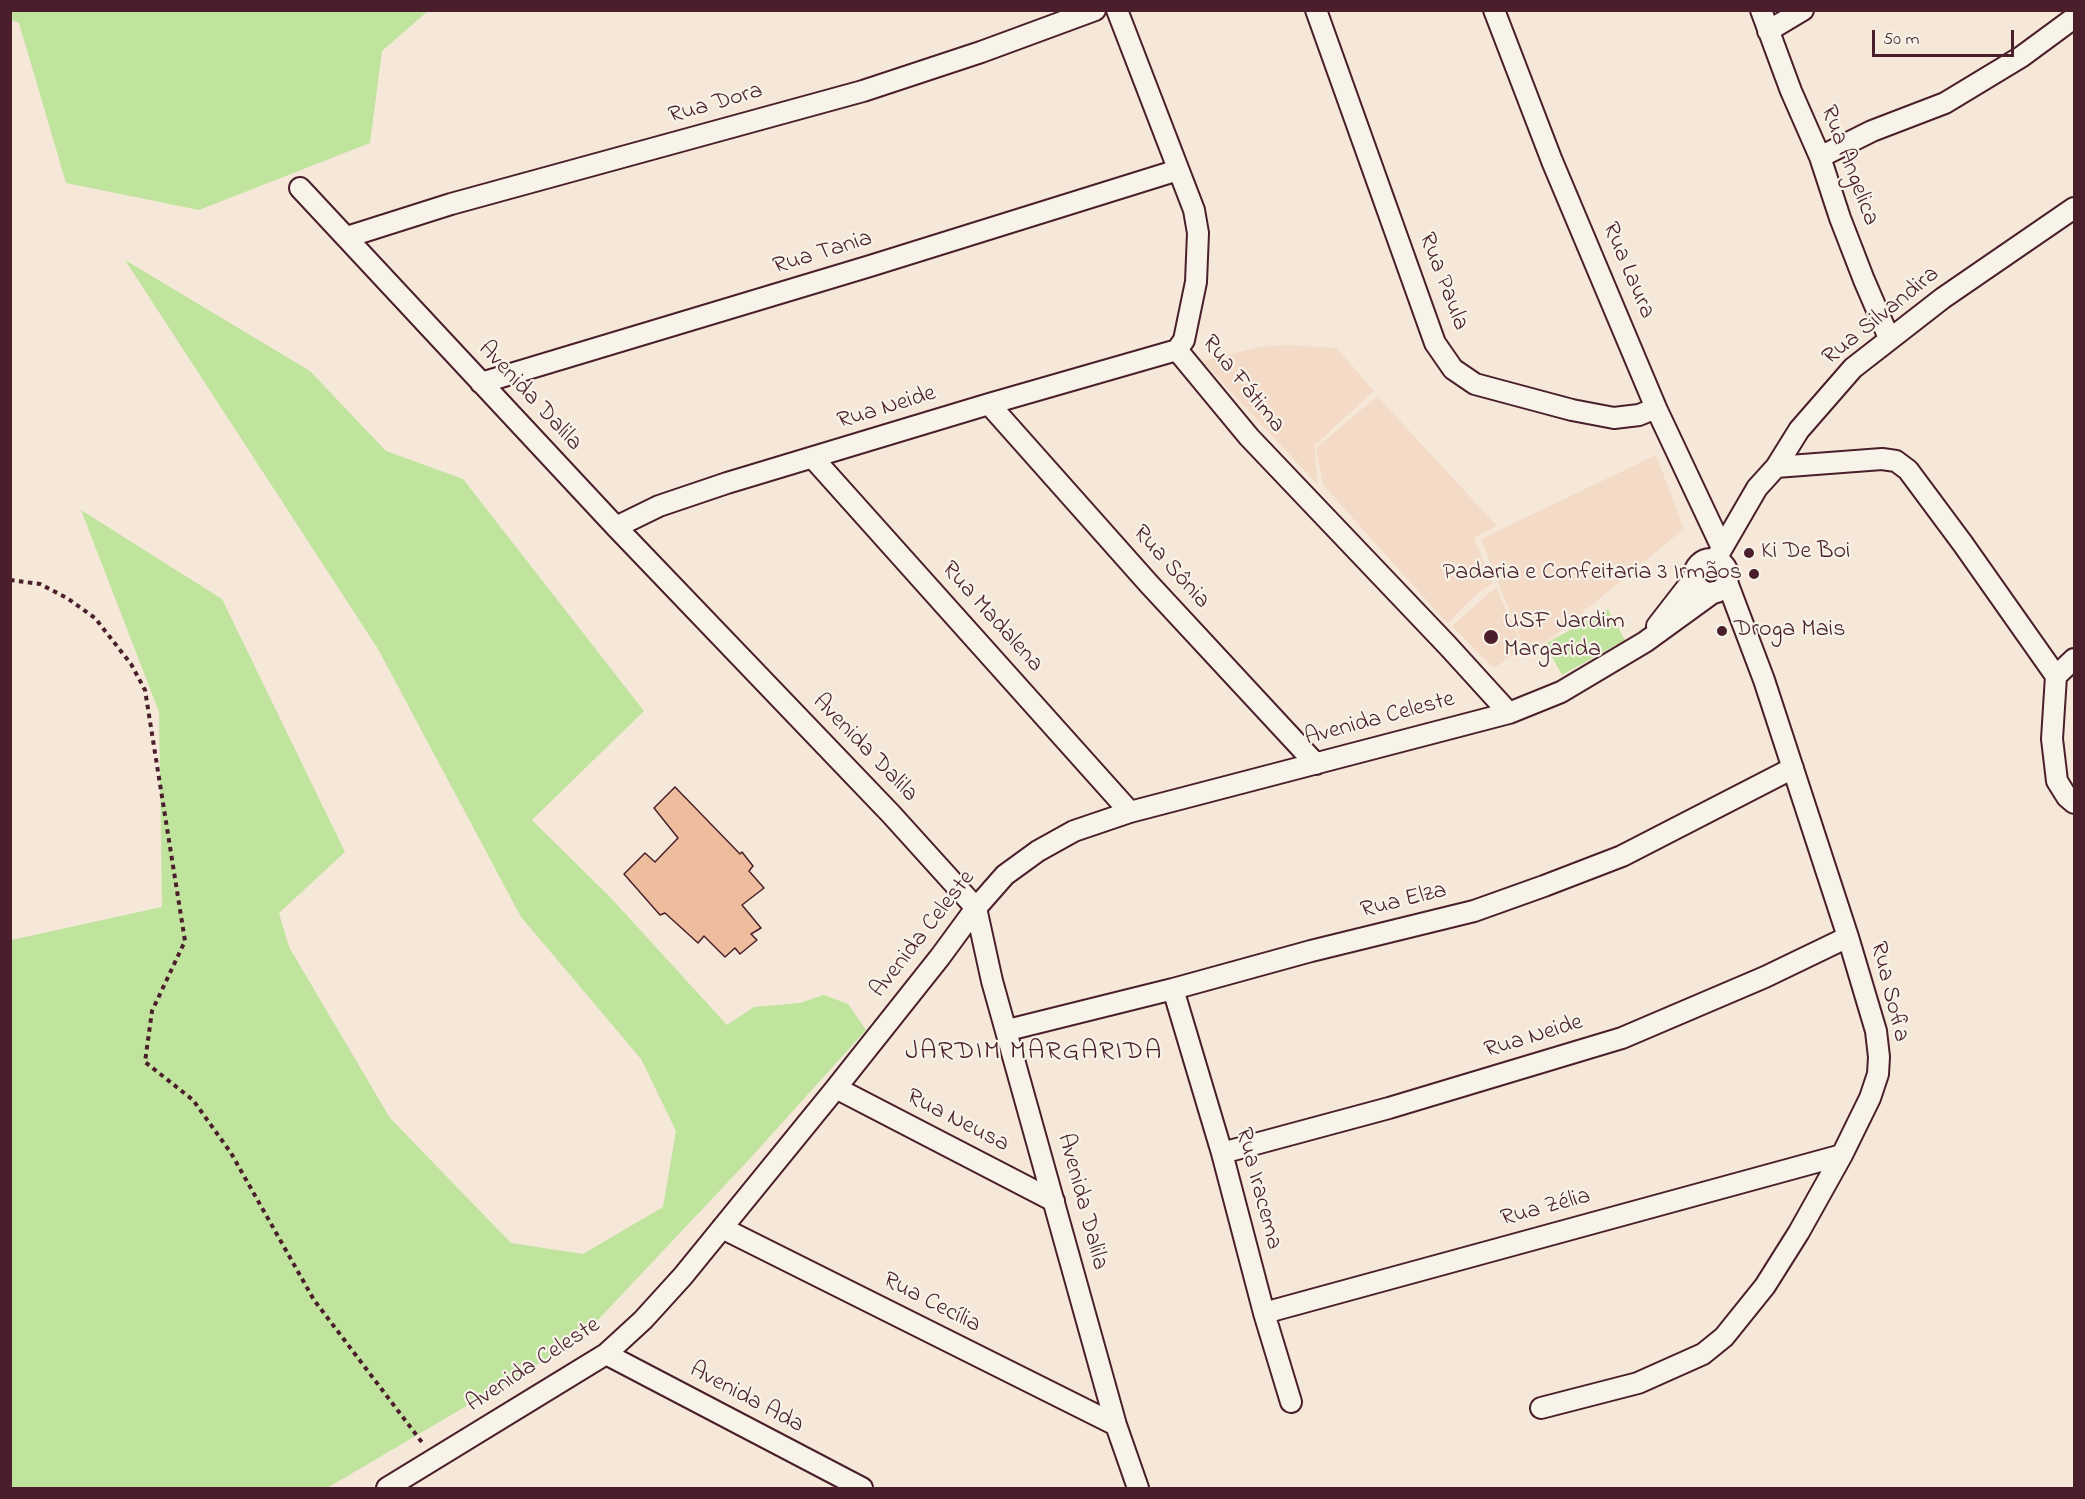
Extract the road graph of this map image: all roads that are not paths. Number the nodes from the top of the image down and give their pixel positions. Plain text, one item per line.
1 (1095, 10) edge
2 (1117, 10) edge
3 (1316, 10) edge
4 (1494, 10) edge
5 (1761, 10) edge
6 (1803, 10) edge
7 (2074, 18) edge
8 (1768, 31) junction
9 (1820, 158) junction
10 (1178, 170) junction
11 (300, 188) dead end
12 (2074, 208) edge
13 (347, 237) junction
14 (1889, 338) junction
15 (1177, 350) junction
16 (481, 383) junction
17 (988, 404) junction
18 (1656, 408) junction
19 (813, 458) junction
20 (1776, 467) junction
21 (616, 527) junction
22 (1719, 554) junction
23 (1695, 577) junction
24 (1720, 587) junction
25 (1645, 642) junction
26 (2074, 659) edge
27 (2056, 676) junction
28 (1509, 713) junction
29 (1316, 764) junction
30 (1793, 768) junction
31 (2074, 803) edge
32 (1130, 812) junction
33 (976, 908) junction
34 (1848, 937) junction
35 (1173, 989) junction
36 (1008, 1030) junction
37 (836, 1088) junction
38 (1222, 1153) junction
39 (1842, 1155) junction
40 (1054, 1202) junction
41 (722, 1228) junction
42 (1264, 1313) junction
43 (606, 1354) junction
44 (1291, 1402) dead end
45 (1541, 1408) dead end
46 (1116, 1425) junction
47 (387, 1488) edge
48 (862, 1488) edge
49 (1138, 1488) edge

1 - 13 street, Rua Dora
2 - 10 street, Rua Fátima
3 - 18 street, Rua Paula
4 - 18 street, Rua Laura
5 - 8 street, Rua Angelica
6 - 8 street
7 - 9 street
8 - 9 street, Rua Angelica
9 - 14 street, Rua Angelica
10 - 15 street, Rua Fátima
10 - 16 street, Rua Tania
11 - 13 street, Avenida Dalila
12 - 14 street, Rua Silvandira
13 - 16 street, Avenida Dalila
14 - 20 street, Rua Silvandira
15 - 17 street, Rua Neide
15 - 28 street, Rua Fátima
16 - 21 street, Avenida Dalila
17 - 19 street, Rua Neide
17 - 29 street, Rua Sônia
18 - 22 street, Rua Laura
19 - 21 street, Rua Neide
19 - 32 street, Rua Madalena
20 - 22 street, Rua Silvandira
20 - 27 street
21 - 33 street, Avenida Dalila
22 - 23 street
22 - 24 street
23 - 24 street
23 - 25 street, Avenida Celeste
24 - 25 street, Avenida Celeste
24 - 30 street, Rua Sofia
25 - 28 street, Avenida Celeste
26 - 27 street
27 - 31 street
28 - 29 street, Avenida Celeste
29 - 32 street, Avenida Celeste
30 - 34 street, Rua Sofia
30 - 35 street, Rua Elza
32 - 33 street, Avenida Celeste
33 - 36 street, Avenida Dalila
33 - 37 street, Avenida Celeste
34 - 38 street, Rua Neide
34 - 39 street, Rua Sofia
35 - 36 street, Rua Elza
35 - 38 street, Rua Iracema
36 - 40 street, Avenida Dalila
37 - 40 street, Rua Neusa
37 - 41 street, Avenida Celeste
38 - 42 street, Rua Iracema
39 - 42 street, Rua Zélia
39 - 45 street, Rua Sofia
40 - 46 street, Avenida Dalila
41 - 43 street, Avenida Celeste
41 - 46 street, Rua Cecília
42 - 44 street, Rua Iracema
43 - 47 street, Avenida Celeste
43 - 48 street, Avenida Ada
46 - 49 street, Avenida Dalila

